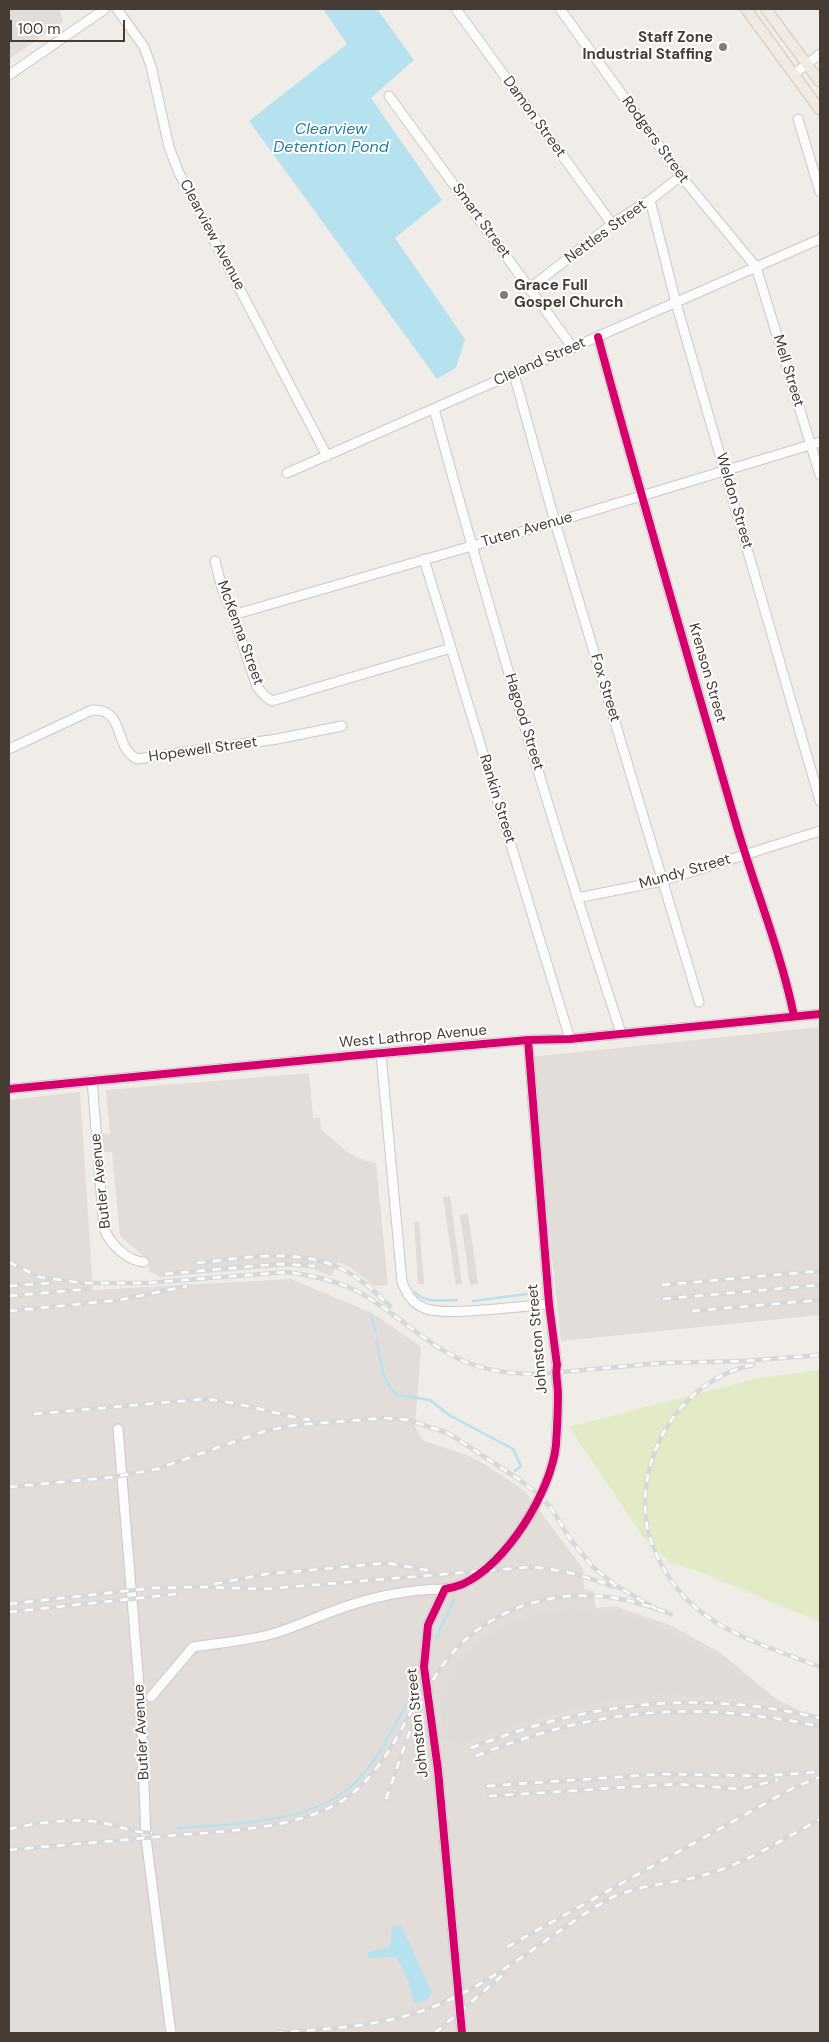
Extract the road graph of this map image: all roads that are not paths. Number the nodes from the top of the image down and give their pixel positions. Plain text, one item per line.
1 (105, 9) edge
2 (117, 9) edge
3 (456, 9) edge
4 (560, 9) edge
5 (746, 9) edge
6 (766, 9) edge
7 (820, 54) edge
8 (808, 65) junction
9 (794, 74) junction
10 (9, 75) edge
11 (820, 82) edge
12 (389, 96) dead end
13 (820, 110) edge
14 (798, 119) dead end
15 (681, 176) junction
16 (820, 192) edge
17 (650, 200) junction
18 (612, 224) junction
19 (820, 239) edge
20 (756, 267) junction
21 (530, 288) junction
22 (676, 302) junction
23 (598, 337) junction
24 (573, 348) junction
25 (514, 374) junction
26 (434, 409) junction
27 (816, 444) edge
28 (327, 456) junction
29 (726, 471) junction
30 (287, 473) dead end
31 (820, 475) edge
32 (641, 496) junction
33 (555, 522) junction
34 (472, 546) junction
35 (424, 559) junction
36 (214, 561) dead end
37 (233, 615) junction
38 (451, 648) junction
39 (342, 726) dead end
40 (9, 749) edge
41 (820, 801) edge
42 (820, 831) edge
43 (745, 854) junction
44 (662, 881) junction
45 (577, 898) junction
46 (699, 1002) dead end
47 (820, 1014) edge
48 (794, 1016) junction
49 (621, 1033) junction
50 (570, 1039) junction
51 (528, 1040) junction
52 (381, 1054) junction
53 (92, 1080) junction
54 (9, 1089) edge
55 (144, 1262) dead end
56 (549, 1304) junction
57 (118, 1429) dead end
58 (445, 1589) junction
59 (151, 1697) dead end
60 (171, 2033) edge
61 (462, 2033) edge

1 - 10 street
2 - 28 street, Clearview Avenue
3 - 18 street, Damon Street
4 - 15 street, Rodgers Street
5 - 9 main road
6 - 8 main road
7 - 8 street
8 - 9 street
8 - 11 main road
9 - 13 main road
12 - 21 street, Smart Street
14 - 16 street
15 - 17 street, Nettles Street
15 - 20 street, Rodgers Street
17 - 18 street, Nettles Street
17 - 22 street, Weldon Street
18 - 21 street, Nettles Street
19 - 20 street, Cleland Street
20 - 22 street, Cleland Street
20 - 27 street, Mell Street
21 - 24 street, Smart Street
22 - 23 street, Cleland Street
22 - 29 street, Weldon Street
23 - 24 street, Cleland Street
23 - 32 street, Krenson Street
24 - 25 street, Cleland Street
25 - 26 street, Cleland Street
25 - 33 street, Fox Street
26 - 28 street, Cleland Street
26 - 34 street, Hagood Street
27 - 29 street, Tuten Avenue
27 - 31 street, Mell Street
28 - 30 street, Cleland Street
29 - 32 street, Tuten Avenue
29 - 41 street, Weldon Street
32 - 33 street, Tuten Avenue
32 - 43 street, Krenson Street
33 - 34 street, Tuten Avenue
33 - 44 street, Fox Street
34 - 35 street, Tuten Avenue
34 - 45 street, Hagood Street
35 - 37 street, Tuten Avenue
35 - 38 street, Rankin Street
36 - 37 street, McKenna Street
37 - 38 street, McKenna Street
38 - 50 street, Rankin Street
39 - 40 street, Hopewell Street
42 - 43 street, Mundy Street
43 - 44 street, Mundy Street
43 - 48 street, Krenson Street
44 - 45 street, Mundy Street
44 - 46 street, Fox Street
45 - 49 street, Hagood Street
47 - 48 street, West Lathrop Avenue
48 - 49 street, West Lathrop Avenue
49 - 50 street, West Lathrop Avenue
50 - 51 street, West Lathrop Avenue
51 - 52 street, West Lathrop Avenue
51 - 56 street, Johnston Street
52 - 53 street, West Lathrop Avenue
52 - 56 street
53 - 54 street, West Lathrop Avenue
53 - 55 street, Butler Avenue
56 - 58 street, Johnston Street
57 - 60 street, Butler Avenue
58 - 59 street
58 - 61 street, Johnston Street

